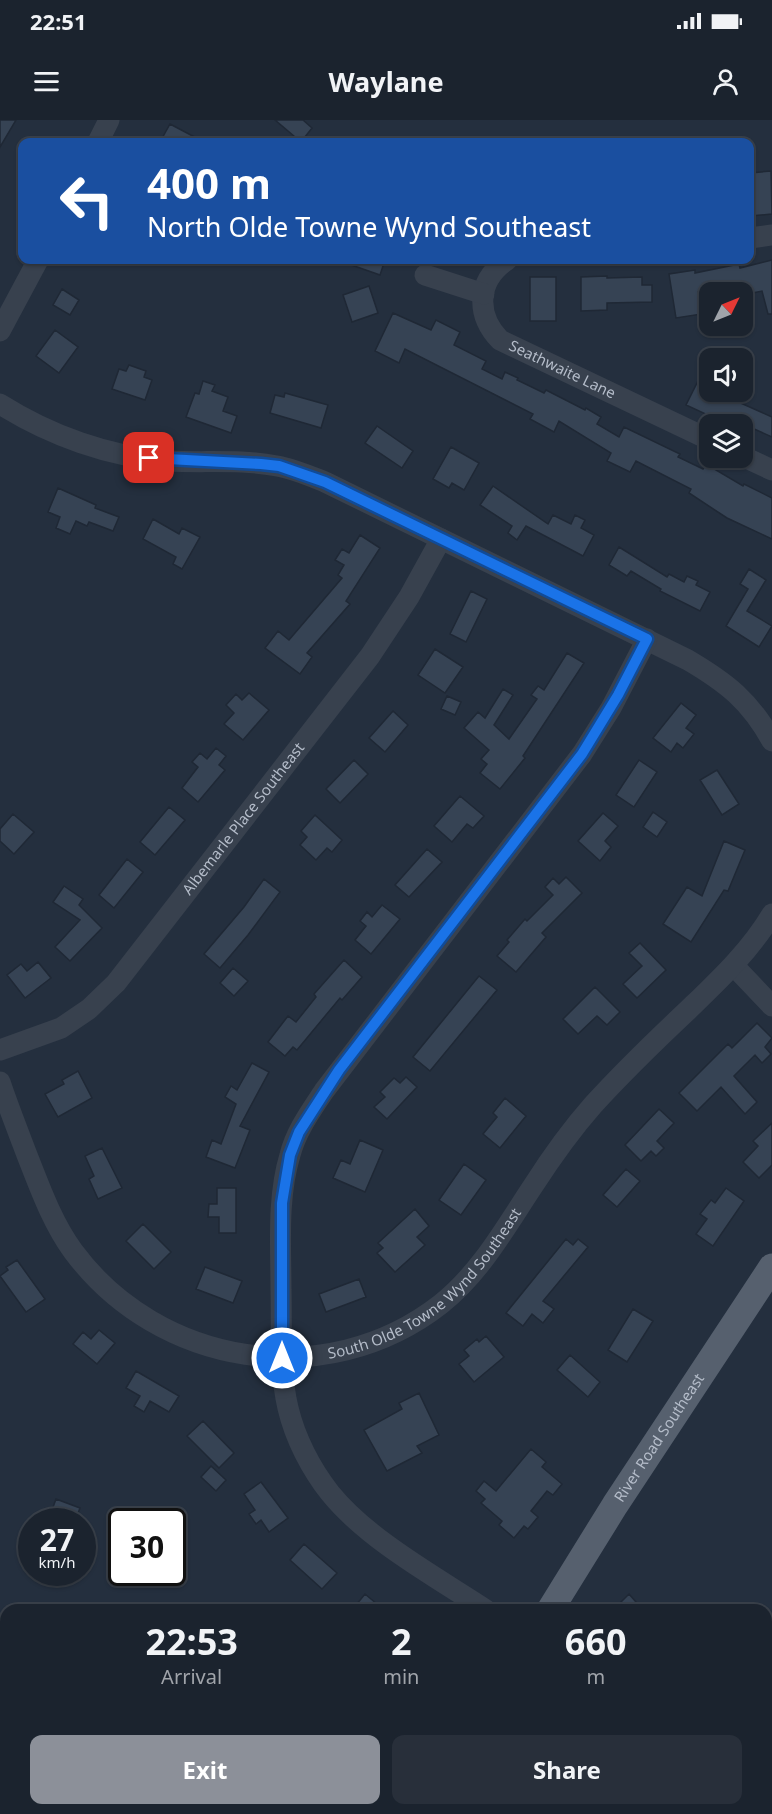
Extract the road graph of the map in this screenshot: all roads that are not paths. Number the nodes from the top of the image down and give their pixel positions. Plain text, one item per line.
1 (109, 120) edge
2 (100, 138) edge
3 (772, 235) edge
4 (754, 237) edge
5 (36, 264) edge
6 (502, 264) edge
7 (425, 275) dead end
8 (484, 294) junction
9 (0, 331) edge
10 (0, 404) edge
11 (699, 435) edge
12 (753, 461) edge
13 (772, 470) edge
14 (441, 539) junction
15 (647, 639) junction
16 (772, 741) edge
17 (772, 914) edge
18 (766, 940) edge
19 (734, 966) junction
20 (772, 1006) edge
21 (0, 1050) edge
22 (0, 1082) edge
23 (772, 1266) edge
24 (282, 1358) junction
25 (477, 1604) edge
26 (554, 1604) edge

1 - 2 street
3 - 4 street
5 - 9 street
6 - 8 street
7 - 8 street
8 - 11 street, Seathwaite Lane
10 - 14 street
12 - 13 street
14 - 15 street
14 - 21 street, Albemarle Place Southeast
15 - 16 street
15 - 24 street
17 - 18 street, South Olde Towne Wynd Southeast
18 - 19 street, South Olde Towne Wynd Southeast
19 - 20 street
19 - 24 street, South Olde Towne Wynd Southeast
22 - 24 street, South Olde Towne Wynd Southeast
23 - 26 main road, River Road Southeast
24 - 25 street

